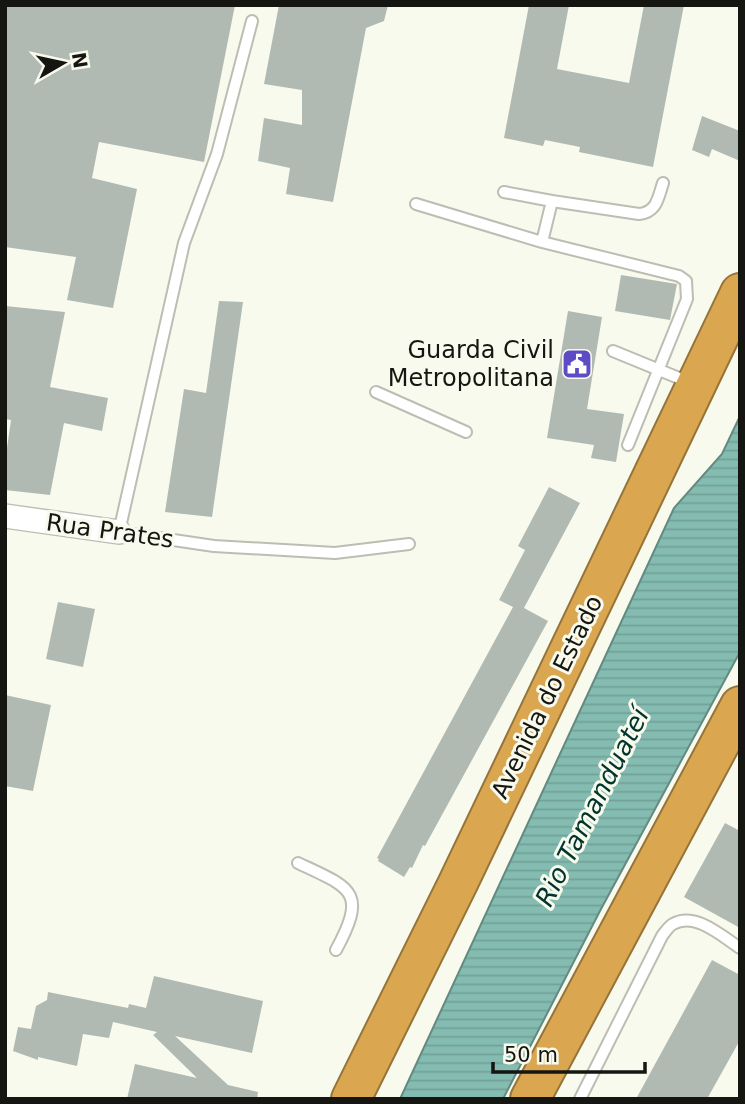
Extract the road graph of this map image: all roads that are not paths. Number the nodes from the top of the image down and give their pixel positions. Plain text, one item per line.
1 (252, 21) dead end
2 (663, 183) dead end
3 (504, 192) dead end
4 (552, 201) junction
5 (416, 204) dead end
6 (542, 242) junction
7 (740, 293) edge
8 (613, 351) dead end
9 (660, 370) junction
10 (696, 385) junction
11 (376, 393) dead end
12 (467, 432) dead end
13 (628, 445) dead end
14 (5, 516) edge
15 (119, 532) junction
16 (409, 544) dead end
17 (740, 706) edge
18 (298, 863) dead end
19 (740, 948) edge
20 (336, 950) dead end
21 (351, 1099) edge
22 (530, 1099) edge
23 (580, 1099) edge

1 - 15 lane
2 - 4 lane
3 - 4 lane
4 - 6 lane
5 - 6 lane
6 - 9 lane
7 - 10 highway, Avenida do Estado
8 - 9 lane
9 - 10 lane
9 - 13 lane
10 - 21 highway, Avenida do Estado
11 - 12 lane
14 - 15 street, Rua Prates
15 - 16 lane, Rua Prates
17 - 22 highway
18 - 20 lane
19 - 23 lane

